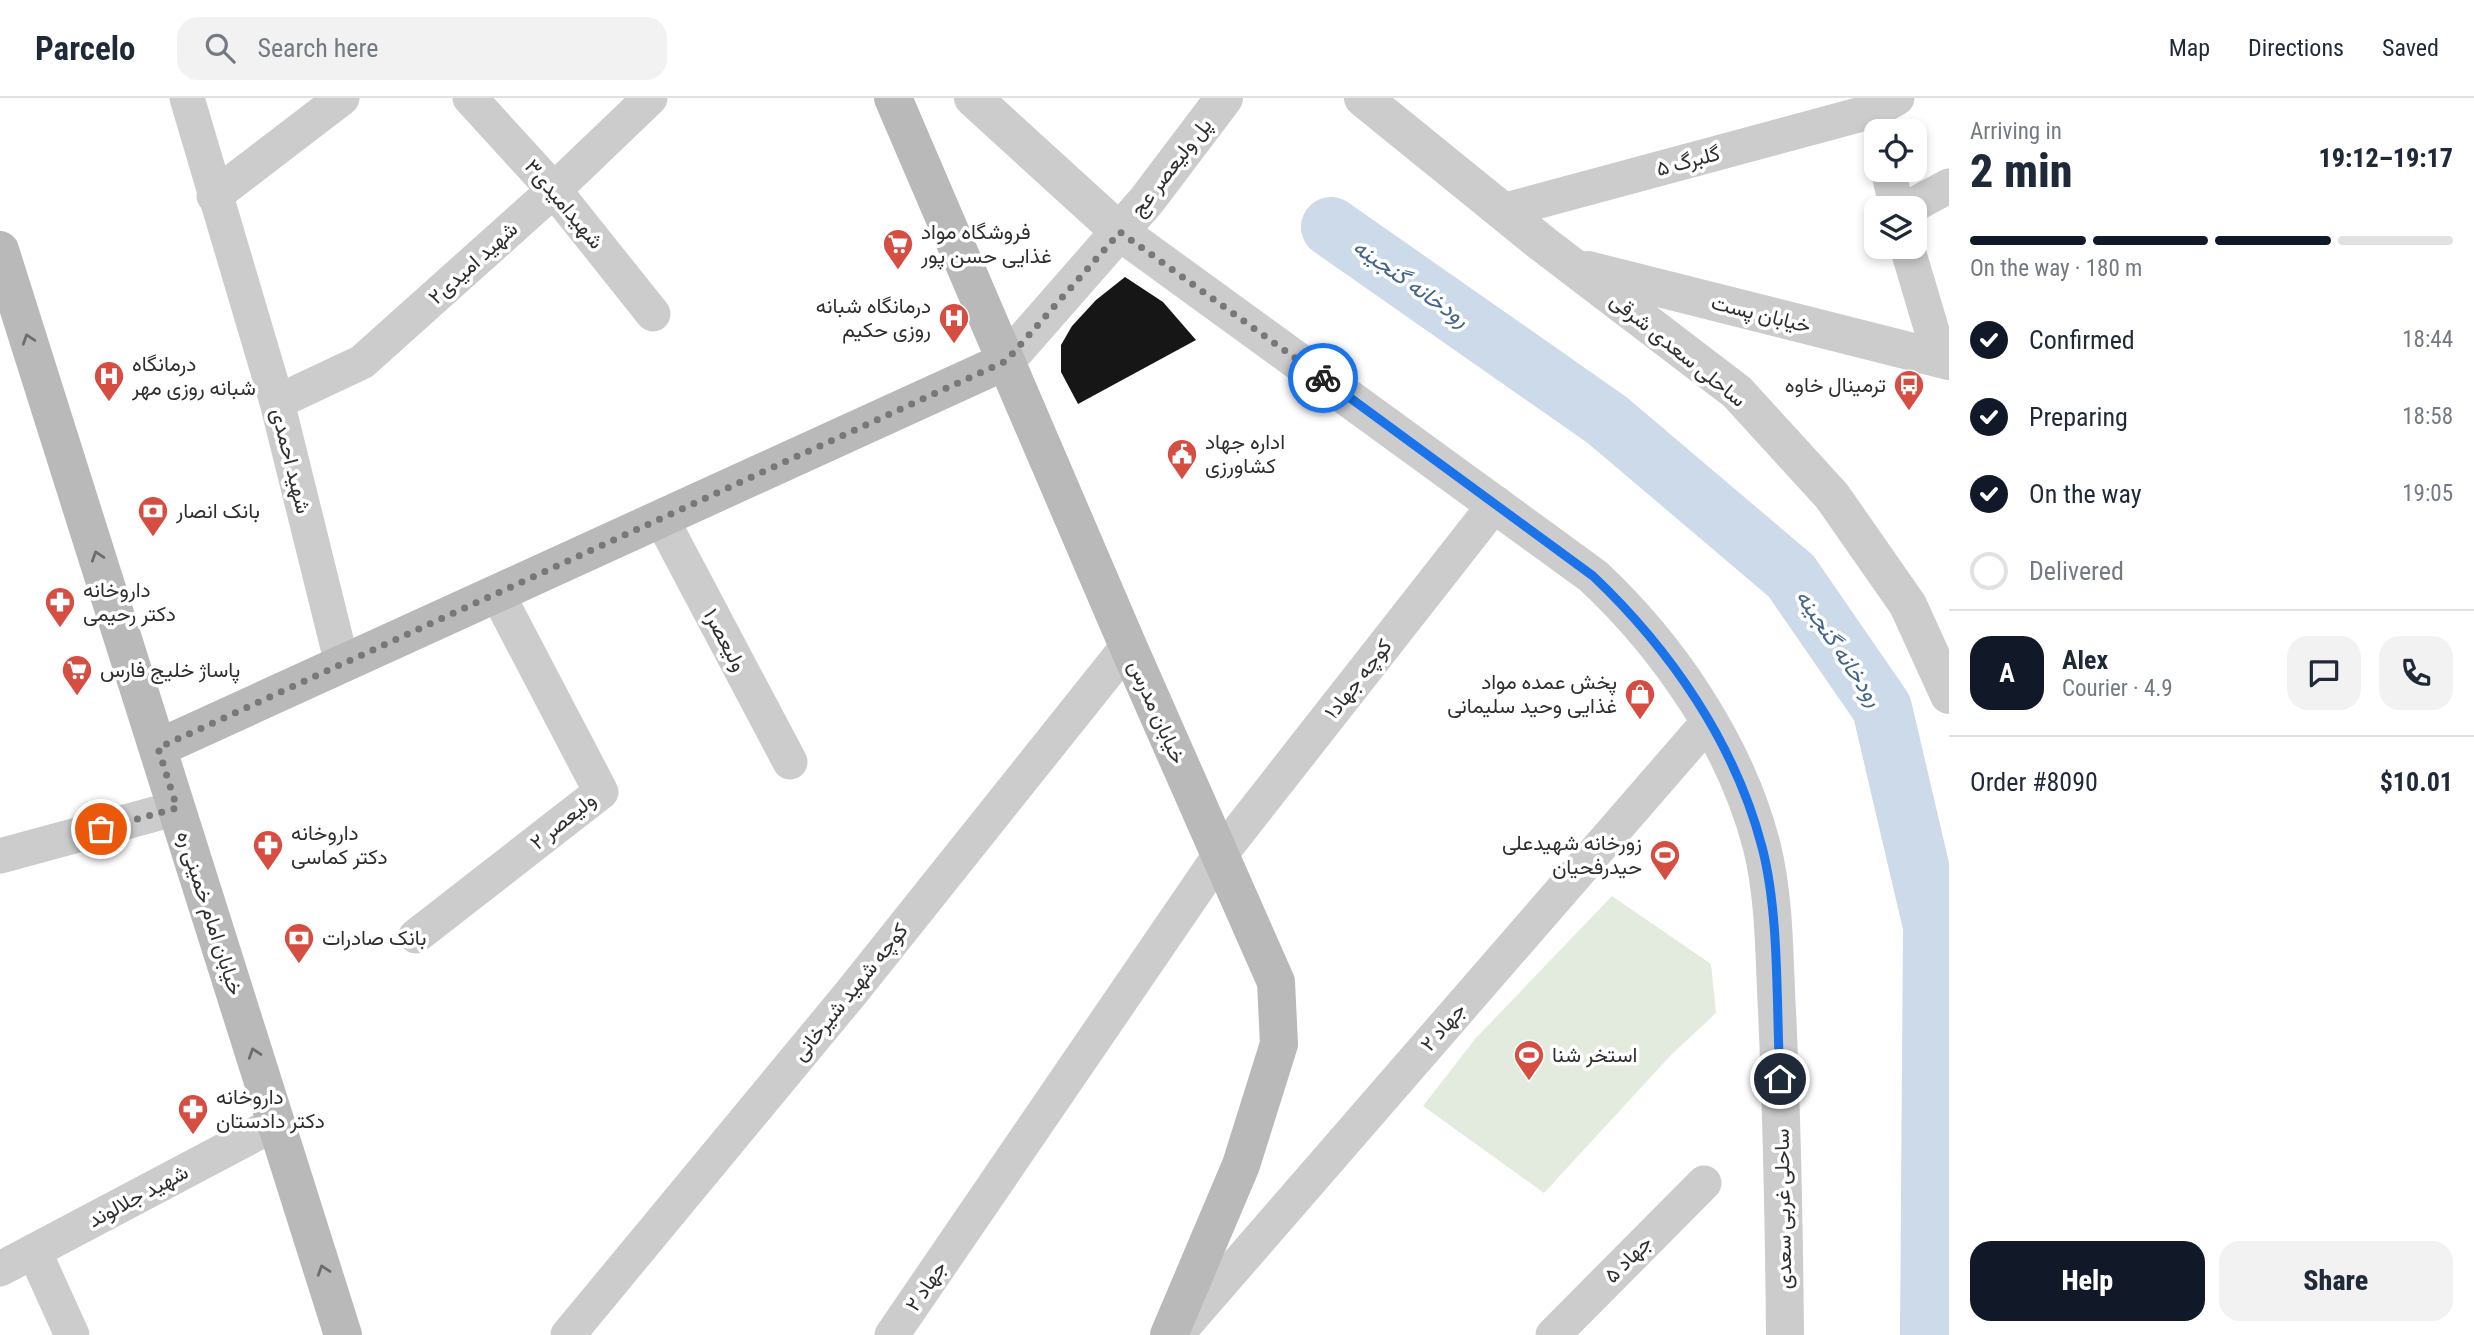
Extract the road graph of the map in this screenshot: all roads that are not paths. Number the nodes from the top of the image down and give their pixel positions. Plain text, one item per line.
1 (187, 98) edge
2 (342, 98) edge
3 (470, 98) edge
4 (650, 98) edge
5 (893, 98) edge
6 (973, 98) edge
7 (1224, 98) edge
8 (1369, 99) edge
9 (1880, 110) edge
10 (1949, 186) edge
11 (554, 190) junction
12 (214, 196) junction
13 (1927, 198) edge
14 (1502, 211) junction
15 (1120, 232) junction
16 (0, 250) edge
17 (1914, 259) edge
18 (1573, 267) junction
19 (1936, 299) edge
20 (653, 314) dead end
21 (1944, 360) edge
22 (1006, 361) junction
23 (277, 402) junction
24 (1496, 503) junction
25 (661, 518) junction
26 (497, 593) junction
27 (1128, 646) junction
28 (342, 664) junction
29 (1949, 695) edge
30 (1710, 720) junction
31 (158, 748) junction
32 (790, 762) dead end
33 (177, 808) junction
34 (1220, 855) junction
35 (0, 856) edge
36 (416, 936) dead end
37 (276, 1123) junction
38 (1704, 1183) dead end
39 (10, 1259) edge
40 (1186, 1331) edge
41 (72, 1335) edge
42 (343, 1335) edge
43 (568, 1335) edge
44 (892, 1335) edge
45 (1553, 1335) edge
46 (1785, 1335) edge

1 - 12 street, شهید احمدی
2 - 12 street
3 - 11 street, شهیدامیدی۳
4 - 11 street, شهید امیدی۲
5 - 22 main road, خیابان مدرس
6 - 15 street, ساحلی غربی سعدی
7 - 15 street, پل ولیعصر عج
8 - 14 street, ساحلی سعدی شرقی
9 - 14 street, گلبرگ ۵
10 - 13 street
11 - 20 street, شهیدامیدی۳
11 - 23 street, شهید امیدی۲
12 - 23 street, شهید احمدی
14 - 18 street, ساحلی سعدی شرقی
15 - 22 street, پل ولیعصر عج
15 - 24 street, ساحلی غربی سعدی
31 -> 16 main road, خیابان امام خمینی ره
17 - 19 street
18 - 21 street, خیابان پست
18 - 29 street, ساحلی سعدی شرقی
19 - 21 street
22 - 25 main road
22 - 27 main road, خیابان مدرس
23 - 28 street, شهید احمدی
24 - 30 street, ساحلی غربی سعدی
24 - 34 street, کوچه جهاد۱
25 - 26 main road
25 - 32 street, ولیعصر۱
26 - 28 main road
26 - 36 street, ولیعصر ۲
27 - 34 main road, خیابان مدرس
27 - 43 street, کوچه شهید شیرخانی
28 - 31 main road
30 - 40 street, جهاد ۲
30 - 46 street, ساحلی غربی سعدی
31 - 33 main road, خیابان امام خمینی ره
33 - 35 street
37 -> 33 main road, خیابان امام خمینی ره
34 - 40 main road, خیابان مدرس
34 - 44 street, جهاد ۲
37 - 39 street, شهید جلالوند
42 -> 37 main road, خیابان امام خمینی ره
38 - 45 street, جهاد ۵
39 - 41 street

